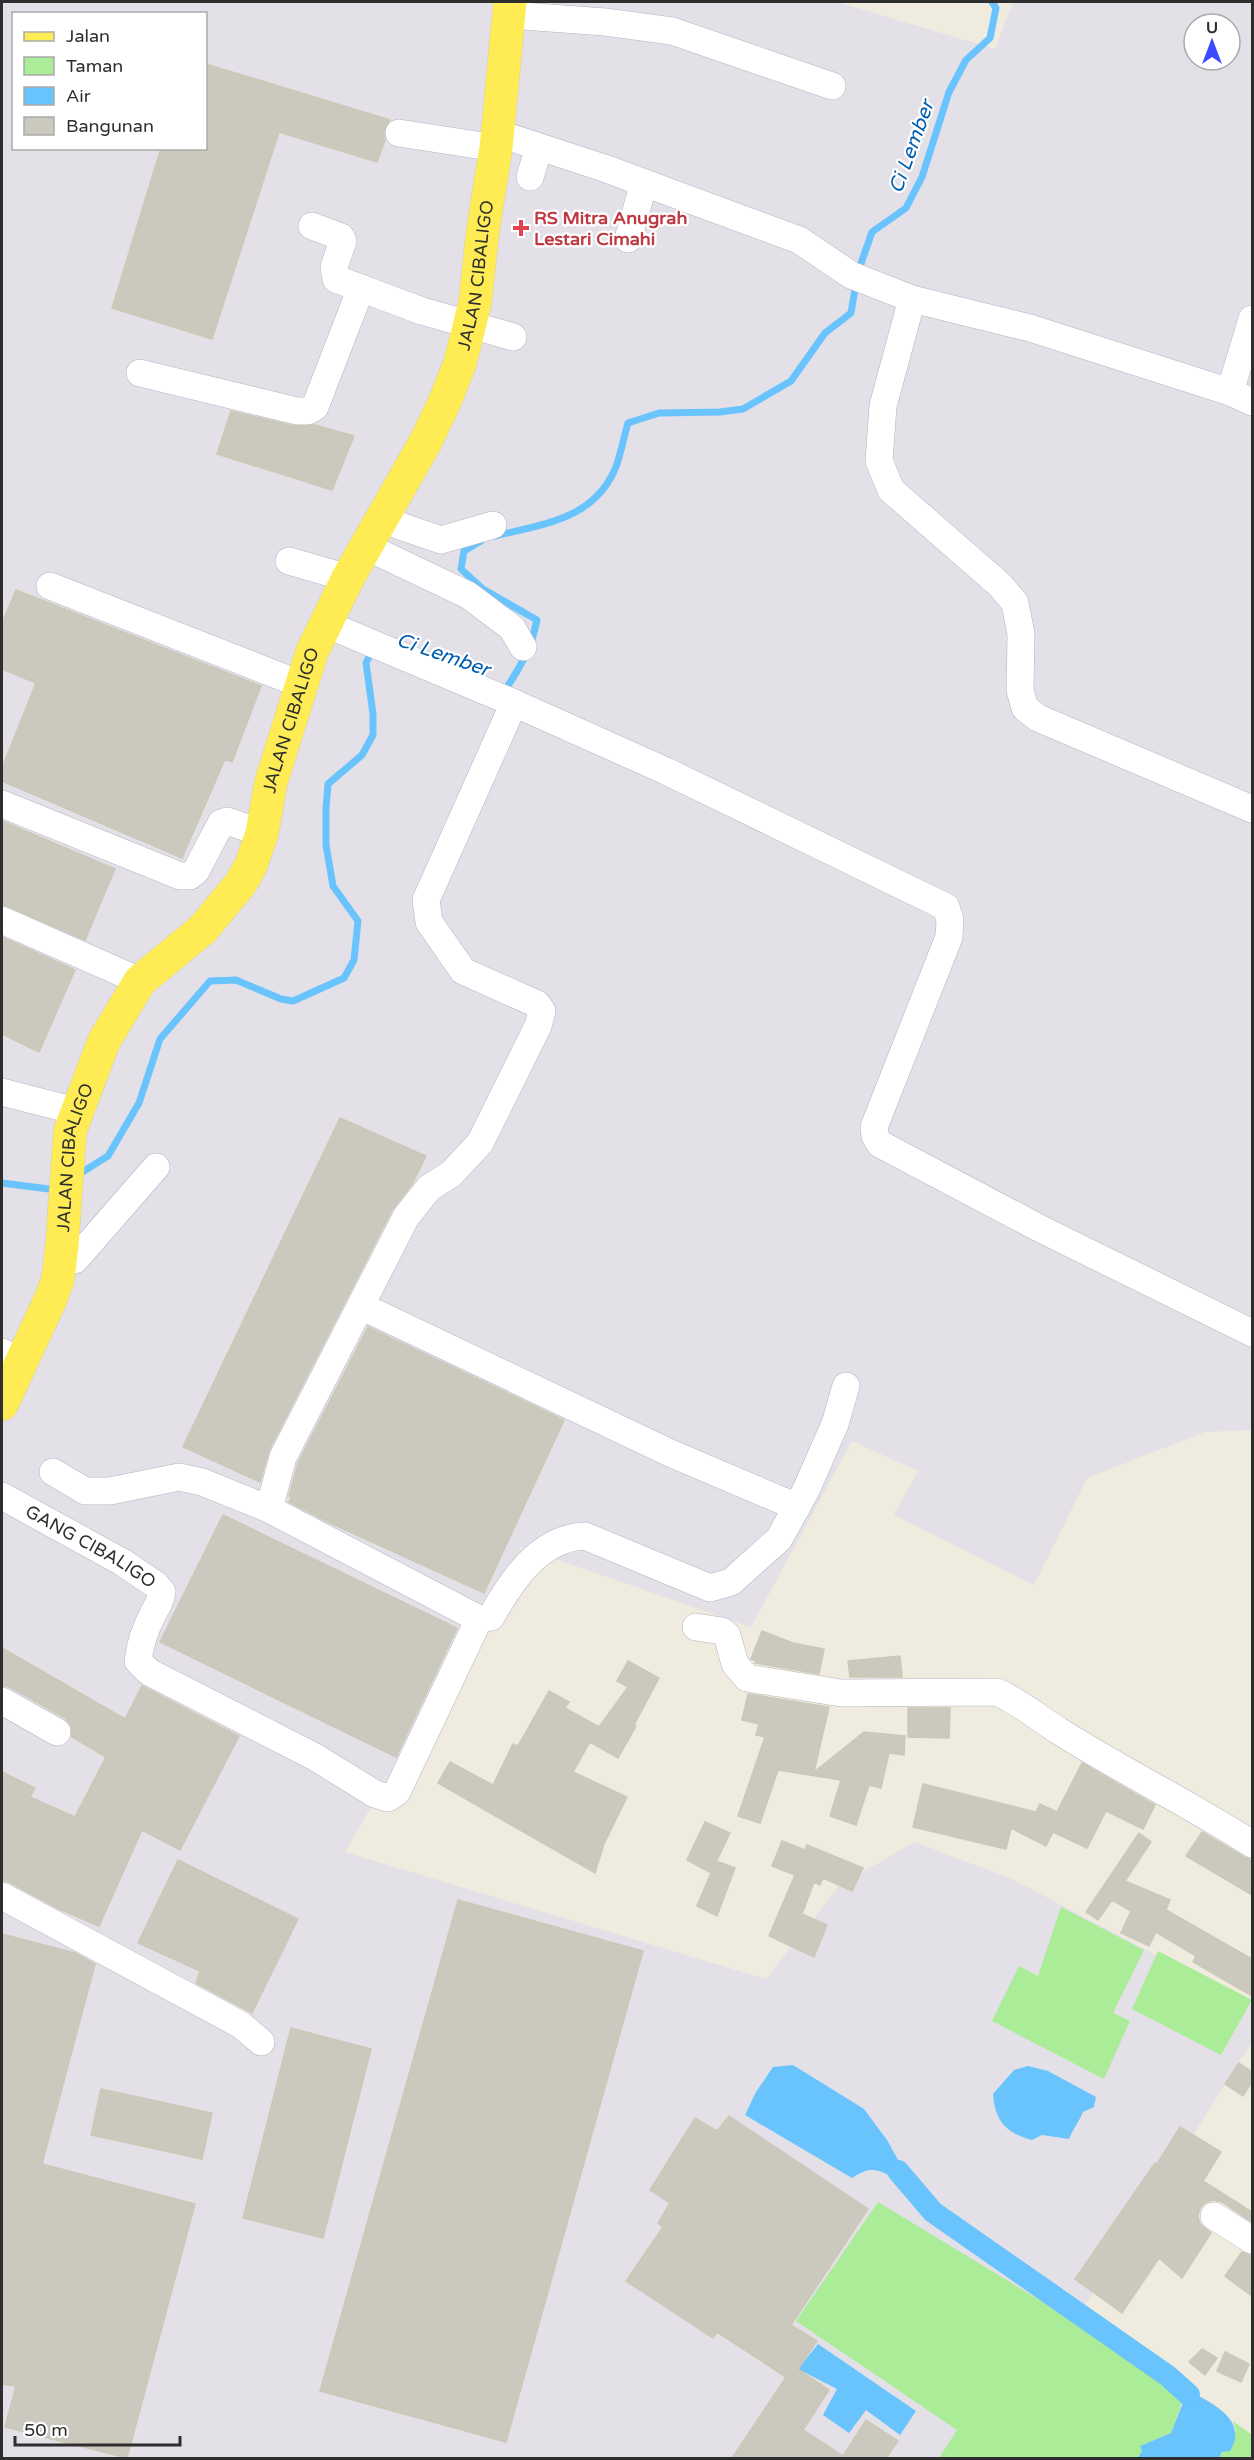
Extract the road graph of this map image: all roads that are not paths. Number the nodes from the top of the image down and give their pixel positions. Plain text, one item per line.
1 (509, 8) edge
2 (832, 86) dead end
3 (399, 134) dead end
4 (496, 141) junction
5 (539, 147) junction
6 (530, 177) dead end
7 (644, 183) junction
8 (312, 226) dead end
9 (628, 239) dead end
10 (361, 288) junction
11 (912, 299) junction
12 (1252, 319) edge
13 (471, 324) junction
14 (513, 337) dead end
15 (140, 373) dead end
16 (1241, 397) edge
17 (381, 517) junction
18 (493, 525) dead end
19 (365, 546) junction
20 (289, 561) dead end
21 (348, 578) junction
22 (50, 586) dead end
23 (326, 624) junction
24 (523, 647) dead end
25 (300, 684) junction
26 (514, 703) junction
27 (2, 804) edge
28 (1252, 809) edge
29 (262, 833) junction
30 (2, 920) edge
31 (140, 981) junction
32 (2, 1092) edge
33 (76, 1111) junction
34 (156, 1167) dead end
35 (61, 1261) junction
36 (361, 1306) junction
37 (1252, 1333) edge
38 (11, 1357) edge
39 (846, 1386) dead end
40 (2, 1404) edge
41 (53, 1472) dead end
42 (2, 1496) edge
43 (797, 1507) junction
44 (268, 1509) junction
45 (479, 1619) junction
46 (696, 1627) dead end
47 (2, 1701) edge
48 (57, 1732) dead end
49 (1252, 1844) edge
50 (2, 1896) edge
51 (261, 2042) dead end
52 (1214, 2216) dead end
53 (1252, 2240) edge

1 - 2 street
1 - 4 main road, JALAN CIBALIGO
3 - 4 street
4 - 5 street
4 - 13 main road, JALAN CIBALIGO
5 - 6 street
5 - 7 street
7 - 9 street
7 - 11 street
8 - 10 street
10 - 13 street
10 - 15 street
11 - 16 street
11 - 28 street
12 - 16 street
13 - 14 street
13 - 17 main road, JALAN CIBALIGO
17 - 18 street
17 - 19 main road, JALAN CIBALIGO
19 - 21 main road, JALAN CIBALIGO
19 - 24 street
20 - 21 street
21 - 23 main road, JALAN CIBALIGO
22 - 25 street
23 - 25 main road, JALAN CIBALIGO
23 - 26 street
25 - 29 main road, JALAN CIBALIGO
26 - 36 street
26 - 37 street
27 - 29 street
29 - 31 main road, JALAN CIBALIGO
30 - 31 street
31 - 33 main road, JALAN CIBALIGO
32 - 33 street
33 - 35 main road, JALAN CIBALIGO
34 - 35 street
35 - 38 main road, JALAN CIBALIGO
36 - 43 street
36 - 44 street
38 - 40 main road, JALAN CIBALIGO
39 - 43 street
41 - 44 street
42 - 45 street, GANG CIBALIGO
43 - 45 street
44 - 45 street
46 - 49 street
47 - 48 street
50 - 51 street
52 - 53 street

